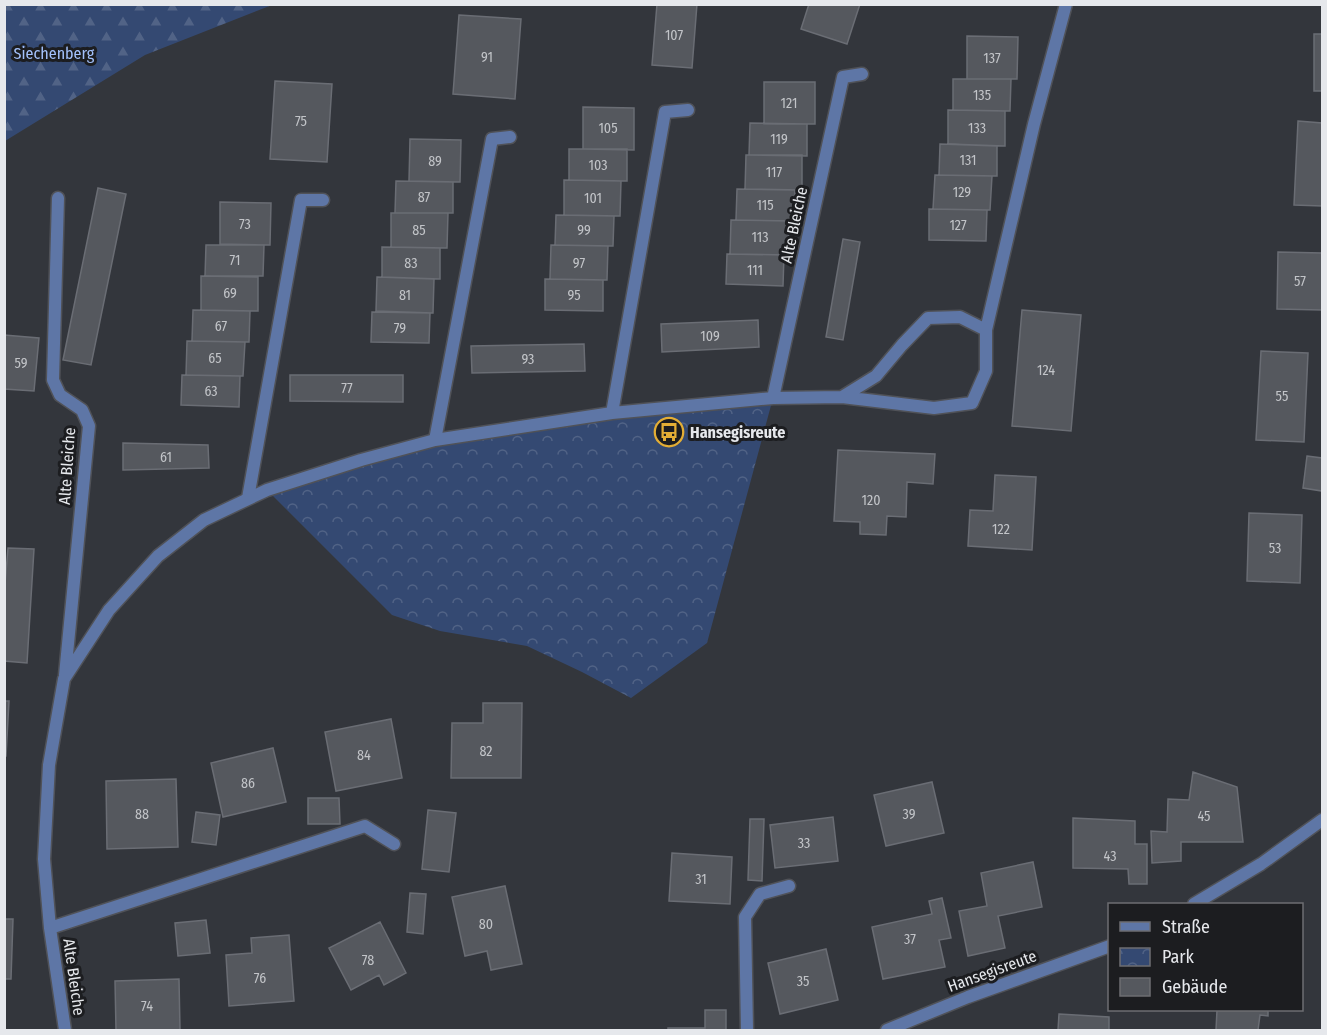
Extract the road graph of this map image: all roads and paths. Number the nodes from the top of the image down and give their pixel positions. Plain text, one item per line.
1 (1066, 4) edge
2 (862, 74) dead end
3 (688, 111) dead end
4 (510, 137) dead end
5 (58, 198) dead end
6 (323, 200) dead end
7 (986, 330) junction
8 (842, 397) junction
9 (773, 398) junction
10 (612, 413) junction
11 (435, 440) junction
12 (248, 498) junction
13 (64, 679) junction
14 (1323, 820) edge
15 (394, 844) dead end
16 (789, 886) dead end
17 (1196, 903) edge
18 (50, 928) junction
19 (1108, 947) edge
20 (65, 1030) edge
21 (747, 1030) edge
22 (886, 1030) edge

1 - 7 street, Alte Bleiche
2 - 9 street, Alte Bleiche
3 - 10 street
4 - 11 street
5 - 13 street, Alte Bleiche
6 - 12 street
7 - 8 street
7 - 8 street, Alte Bleiche
8 - 9 street, Alte Bleiche
9 - 10 street, Alte Bleiche
10 - 11 street, Alte Bleiche
11 - 12 street, Alte Bleiche
12 - 13 street, Alte Bleiche
13 - 18 street, Alte Bleiche
14 - 17 street
15 - 18 street, Alte Bleiche
16 - 21 street
18 - 20 street, Alte Bleiche
19 - 22 street, Hansegisreute

